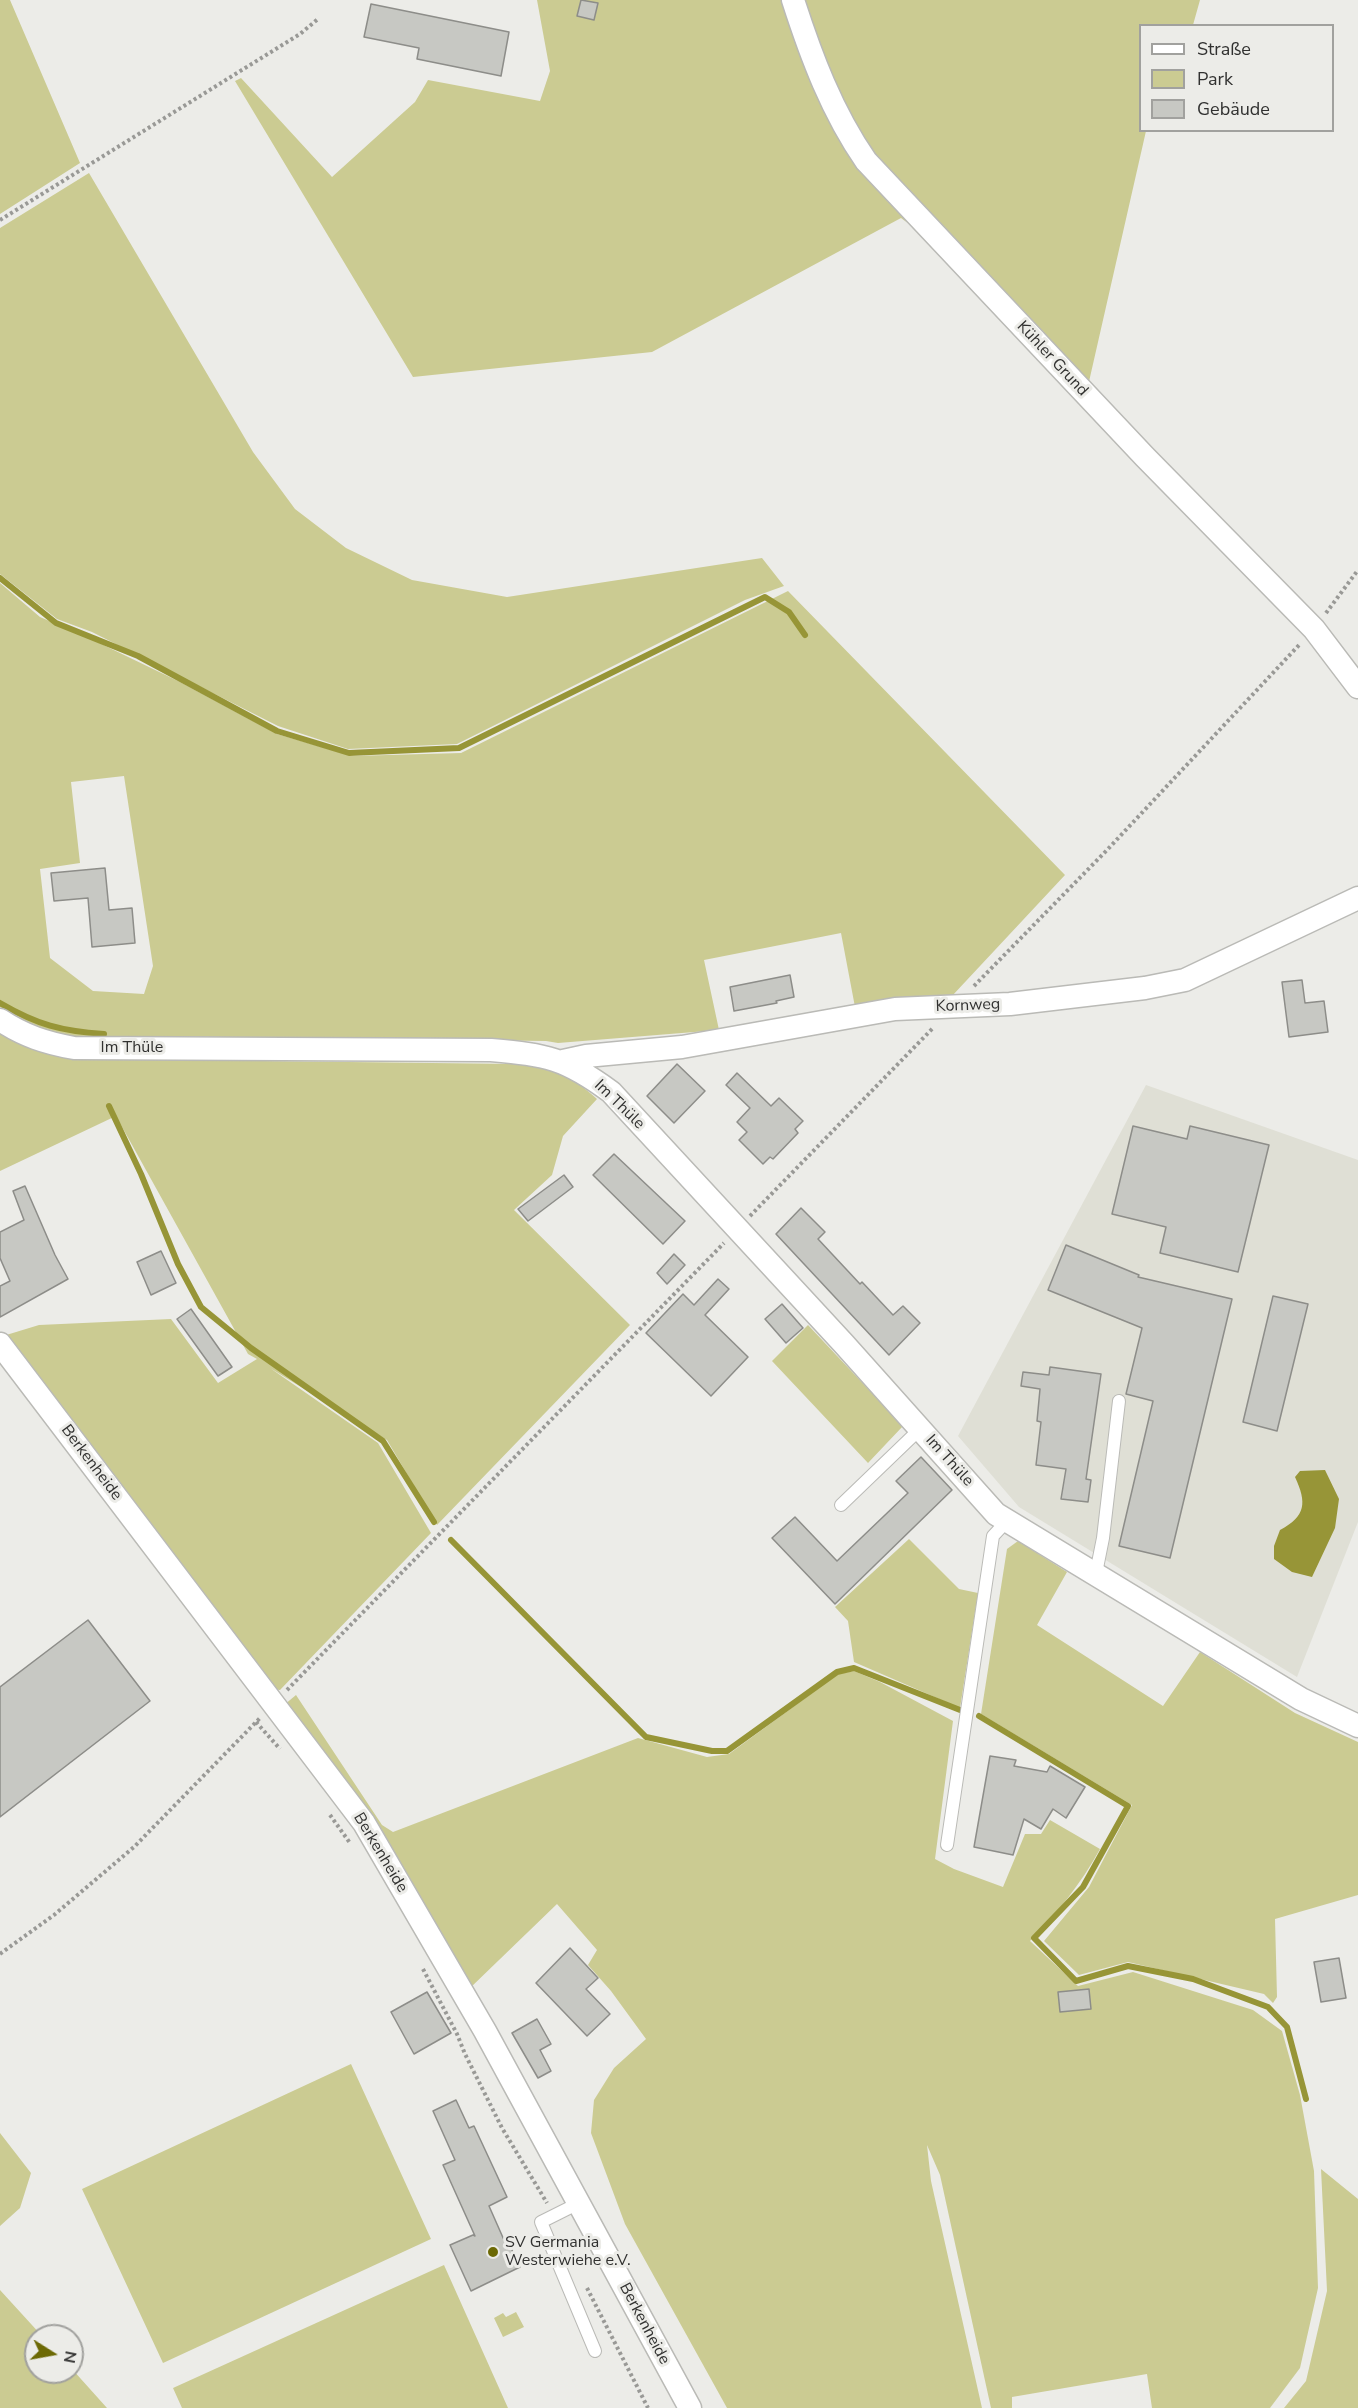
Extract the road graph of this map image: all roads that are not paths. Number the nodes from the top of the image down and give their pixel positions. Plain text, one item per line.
1 (793, 0) edge
2 (1358, 687) edge
3 (1358, 898) edge
4 (0, 1020) edge
5 (562, 1061) junction
6 (0, 1344) edge
7 (1119, 1401) dead end
8 (920, 1429) junction
9 (841, 1505) dead end
10 (1007, 1521) junction
11 (1096, 1573) junction
12 (1358, 1726) edge
13 (947, 1845) dead end
14 (579, 2203) junction
15 (594, 2351) dead end
16 (690, 2408) edge

1 - 2 street, Kühler Grund
3 - 5 street, Kornweg
4 - 5 street, Im Thüle
5 - 8 street, Im Thüle
6 - 14 street, Berkenheide
7 - 11 lane
8 - 9 lane
8 - 10 street, Im Thüle
10 - 11 street, Im Thüle
10 - 13 lane
11 - 12 street, Im Thüle
14 - 15 lane
14 - 16 street, Berkenheide

